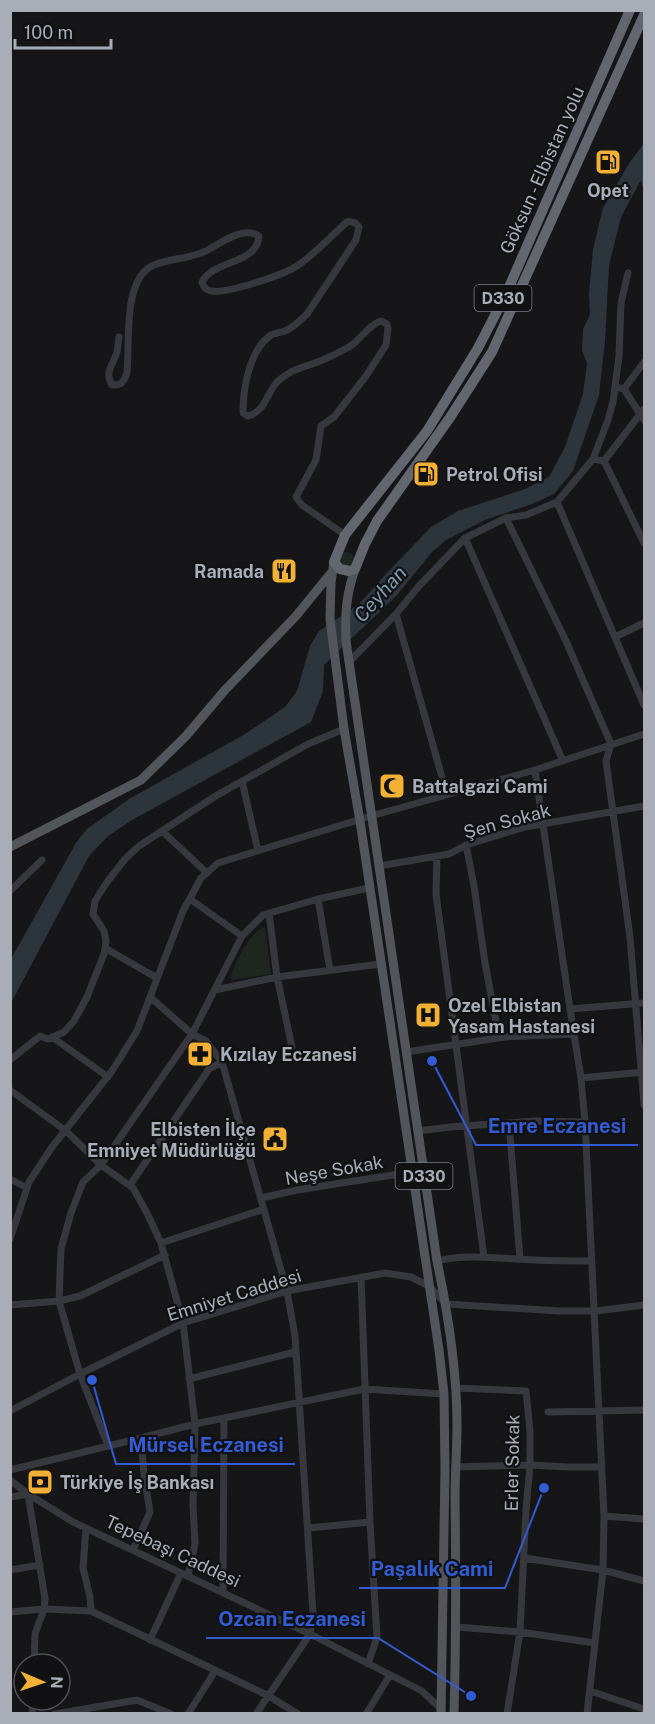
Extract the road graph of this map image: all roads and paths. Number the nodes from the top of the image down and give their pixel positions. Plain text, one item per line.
1 (630, 10) edge
2 (645, 15) edge
3 (628, 273) dead end
4 (119, 338) dead end
5 (644, 364) edge
6 (616, 387) junction
7 (624, 389) junction
8 (643, 414) edge
9 (593, 459) junction
10 (604, 461) junction
11 (557, 502) junction
12 (507, 518) junction
13 (465, 538) junction
14 (343, 540) junction
15 (645, 543) edge
16 (360, 556) junction
17 (334, 567) junction
18 (355, 568) junction
19 (396, 614) junction
20 (645, 623) edge
21 (615, 637) junction
22 (349, 662) junction
23 (645, 705) edge
24 (344, 729) junction
25 (645, 732) edge
26 (611, 744) junction
27 (563, 760) junction
28 (535, 770) junction
29 (242, 781) junction
30 (447, 795) junction
31 (645, 806) edge
32 (614, 812) junction
33 (371, 816) junction
34 (360, 821) junction
35 (543, 824) junction
36 (162, 831) junction
37 (466, 845) junction
38 (10, 847) edge
39 (258, 851) junction
40 (437, 856) junction
41 (42, 860) dead end
42 (379, 866) junction
43 (207, 873) junction
44 (369, 888) junction
45 (10, 891) edge
46 (190, 899) junction
47 (318, 899) junction
48 (269, 913) junction
49 (242, 936) junction
50 (105, 948) junction
51 (381, 964) junction
52 (330, 970) junction
53 (277, 977) junction
54 (157, 978) junction
55 (214, 990) junction
56 (150, 997) junction
57 (645, 1003) edge
58 (635, 1004) junction
59 (570, 1009) junction
60 (192, 1034) junction
61 (574, 1034) junction
62 (51, 1037) junction
63 (499, 1038) junction
64 (456, 1044) junction
65 (292, 1047) dead end
66 (406, 1052) junction
67 (10, 1060) edge
68 (222, 1062) junction
69 (643, 1073) edge
70 (108, 1077) junction
71 (581, 1078) junction
72 (10, 1090) edge
73 (645, 1105) edge
74 (585, 1122) junction
75 (509, 1123) junction
76 (467, 1126) junction
77 (66, 1131) junction
78 (417, 1131) junction
79 (101, 1165) junction
80 (412, 1172) junction
81 (10, 1179) edge
82 (130, 1185) junction
83 (27, 1188) junction
84 (261, 1198) junction
85 (264, 1209) junction
86 (11, 1234) edge
87 (161, 1243) junction
88 (165, 1255) junction
89 (484, 1257) junction
90 (520, 1259) junction
91 (592, 1261) junction
92 (437, 1262) junction
93 (361, 1277) junction
94 (429, 1286) junction
95 (286, 1288) junction
96 (59, 1301) junction
97 (446, 1304) junction
98 (10, 1305) edge
99 (645, 1305) edge
100 (596, 1311) junction
101 (183, 1323) junction
102 (295, 1352) junction
103 (80, 1374) junction
104 (189, 1379) junction
105 (455, 1388) junction
106 (364, 1389) junction
107 (444, 1394) junction
108 (299, 1402) junction
109 (645, 1410) edge
110 (10, 1411) edge
111 (548, 1412) dead end
112 (598, 1412) junction
113 (224, 1418) junction
114 (195, 1424) junction
115 (141, 1438) junction
116 (108, 1446) junction
117 (530, 1465) junction
118 (455, 1467) junction
119 (602, 1467) junction
120 (10, 1470) edge
121 (12, 1481) edge
122 (28, 1494) junction
123 (11, 1498) edge
124 (604, 1516) junction
125 (645, 1519) edge
126 (370, 1522) junction
127 (86, 1528) junction
128 (309, 1528) junction
129 (133, 1550) junction
130 (524, 1558) junction
131 (40, 1565) junction
132 (10, 1570) edge
133 (603, 1570) junction
134 (184, 1574) junction
135 (645, 1581) edge
136 (223, 1593) junction
137 (44, 1609) junction
138 (91, 1611) junction
139 (10, 1612) edge
140 (456, 1627) junction
141 (520, 1632) junction
142 (310, 1634) junction
143 (150, 1640) junction
144 (595, 1643) junction
145 (34, 1652) edge
146 (368, 1664) junction
147 (215, 1671) junction
148 (390, 1675) junction
149 (590, 1691) junction
150 (267, 1695) junction
151 (645, 1709) edge
152 (447, 1712) edge
153 (55, 1713) edge
154 (171, 1713) edge
155 (188, 1713) edge
156 (256, 1713) edge
157 (298, 1713) edge
158 (366, 1713) edge
159 (507, 1713) edge
160 (587, 1713) edge

1 - 14 highway, Göksun - Elbistan yolu / D330
2 - 16 highway, Göksun - Elbistan yolu / D330
3 - 6 street
4 - 14 street
5 - 7 street
6 - 7 street
6 - 9 street
7 - 8 street
8 - 10 street
9 - 10 street
9 - 11 street
10 - 15 street
11 - 12 street
11 - 21 street
12 - 13 street
12 - 26 street
13 - 19 street
13 - 27 street
14 - 16 highway
14 - 17 highway, Göksun - Elbistan yolu / D330
16 - 18 highway, Göksun - Elbistan yolu / D330
17 - 18 highway
17 - 24 main road, Göksun - Elbistan yolu / D330
17 - 38 main road
18 - 22 main road, Göksun - Elbistan yolu / D330
19 - 22 street
19 - 30 street
20 - 21 street
21 - 23 street
22 - 33 main road, D330
24 - 29 street
24 - 34 main road, D330
25 - 26 street
26 - 27 street
26 - 32 street
27 - 28 street
28 - 30 street
28 - 35 street
29 - 36 street
29 - 39 street
30 - 33 street
31 - 32 street, Şen Sokak
32 - 35 street, Şen Sokak
32 - 58 street
33 - 34 street
33 - 42 main road, D330
34 - 39 street
34 - 44 main road, D330
35 - 37 street, Şen Sokak
35 - 59 street
36 - 43 street
36 - 50 street
37 - 40 street, Şen Sokak
37 - 63 street
39 - 43 street
40 - 42 street, Şen Sokak
40 - 64 street
41 - 45 street
42 - 66 main road, D330
43 - 46 street
44 - 47 street
44 - 51 main road, D330
46 - 49 street
46 - 54 street
47 - 48 street
47 - 52 street
48 - 49 street
48 - 53 street
49 - 55 street
50 - 54 street
50 - 62 street
51 - 52 street
51 - 80 main road, D330
52 - 53 street
53 - 55 street
53 - 65 street
54 - 56 street
55 - 60 street
56 - 60 street
56 - 70 street
57 - 58 street
58 - 59 street
58 - 69 street
59 - 61 street
60 - 68 street
60 - 79 street
61 - 63 street
61 - 71 street
62 - 67 street
62 - 70 street
63 - 64 street
64 - 66 street
64 - 76 street
66 - 78 main road, D330
68 - 82 street
68 - 84 street
69 - 71 street
69 - 73 street
70 - 77 street
71 - 74 street
72 - 77 street
74 - 75 street
74 - 91 street
75 - 76 street
75 - 90 street
76 - 78 street
76 - 89 street
77 - 79 street
77 - 83 street
78 - 92 main road, D330
79 - 82 street
79 - 96 street
80 - 84 street, Neşe Sokak
80 - 94 main road, D330
81 - 83 street
82 - 87 street
83 - 86 street
84 - 85 street
85 - 87 street
85 - 95 street
87 - 88 street
88 - 96 street
88 - 101 street
89 - 90 street
89 - 92 street
90 - 91 street
91 - 100 street
92 - 97 main road, D330
93 - 94 street, Emniyet Caddesi
93 - 95 street, Emniyet Caddesi
93 - 106 street
94 - 97 street
94 - 107 main road, D330
95 - 101 street, Emniyet Caddesi
95 - 102 street
96 - 98 street
96 - 103 street
97 - 100 street
97 - 105 main road, D330
99 - 100 street
100 - 112 street
101 - 103 street, Emniyet Caddesi
101 - 104 street
102 - 104 street
102 - 108 street
103 - 110 street, Emniyet Caddesi
103 - 116 street
104 - 114 street
105 - 117 street, Erler Sokak
105 - 118 main road, D330
106 - 107 street
106 - 108 street
106 - 126 street
107 - 152 main road, D330
108 - 113 street
108 - 128 street
109 - 112 street
111 - 112 street
112 - 119 street
113 - 114 street
113 - 136 street
114 - 115 street
114 - 134 street
115 - 116 street
115 - 129 street
116 - 120 street
117 - 118 street
117 - 119 street
117 - 130 street, Erler Sokak
118 - 140 main road, D330
119 - 124 street
121 - 122 street, Tepebaşı Caddesi
121 - 123 street
122 - 123 street
122 - 127 street, Tepebaşı Caddesi
122 - 131 street
124 - 125 street
124 - 133 street
126 - 128 street
126 - 146 street
127 - 129 street, Tepebaşı Caddesi
127 - 138 street
128 - 142 street
129 - 134 street, Tepebaşı Caddesi
130 - 133 street
130 - 141 street, Erler Sokak
131 - 132 street
131 - 137 street
133 - 135 street
133 - 144 street
134 - 136 street, Tepebaşı Caddesi
134 - 143 street
136 - 142 street, Tepebaşı Caddesi
137 - 138 street
137 - 139 street
137 - 145 street
138 - 143 street
140 - 141 street
140 - 152 main road, D330
141 - 144 street
141 - 159 street, Erler Sokak
142 - 146 street, Tepebaşı Caddesi
142 - 150 street
143 - 147 street
144 - 149 street
146 - 148 street, Tepebaşı Caddesi
147 - 150 street
147 - 155 street
148 - 152 street, Tepebaşı Caddesi
148 - 158 street
149 - 151 street
149 - 160 street
150 - 156 street
150 - 157 street
153 - 154 street

